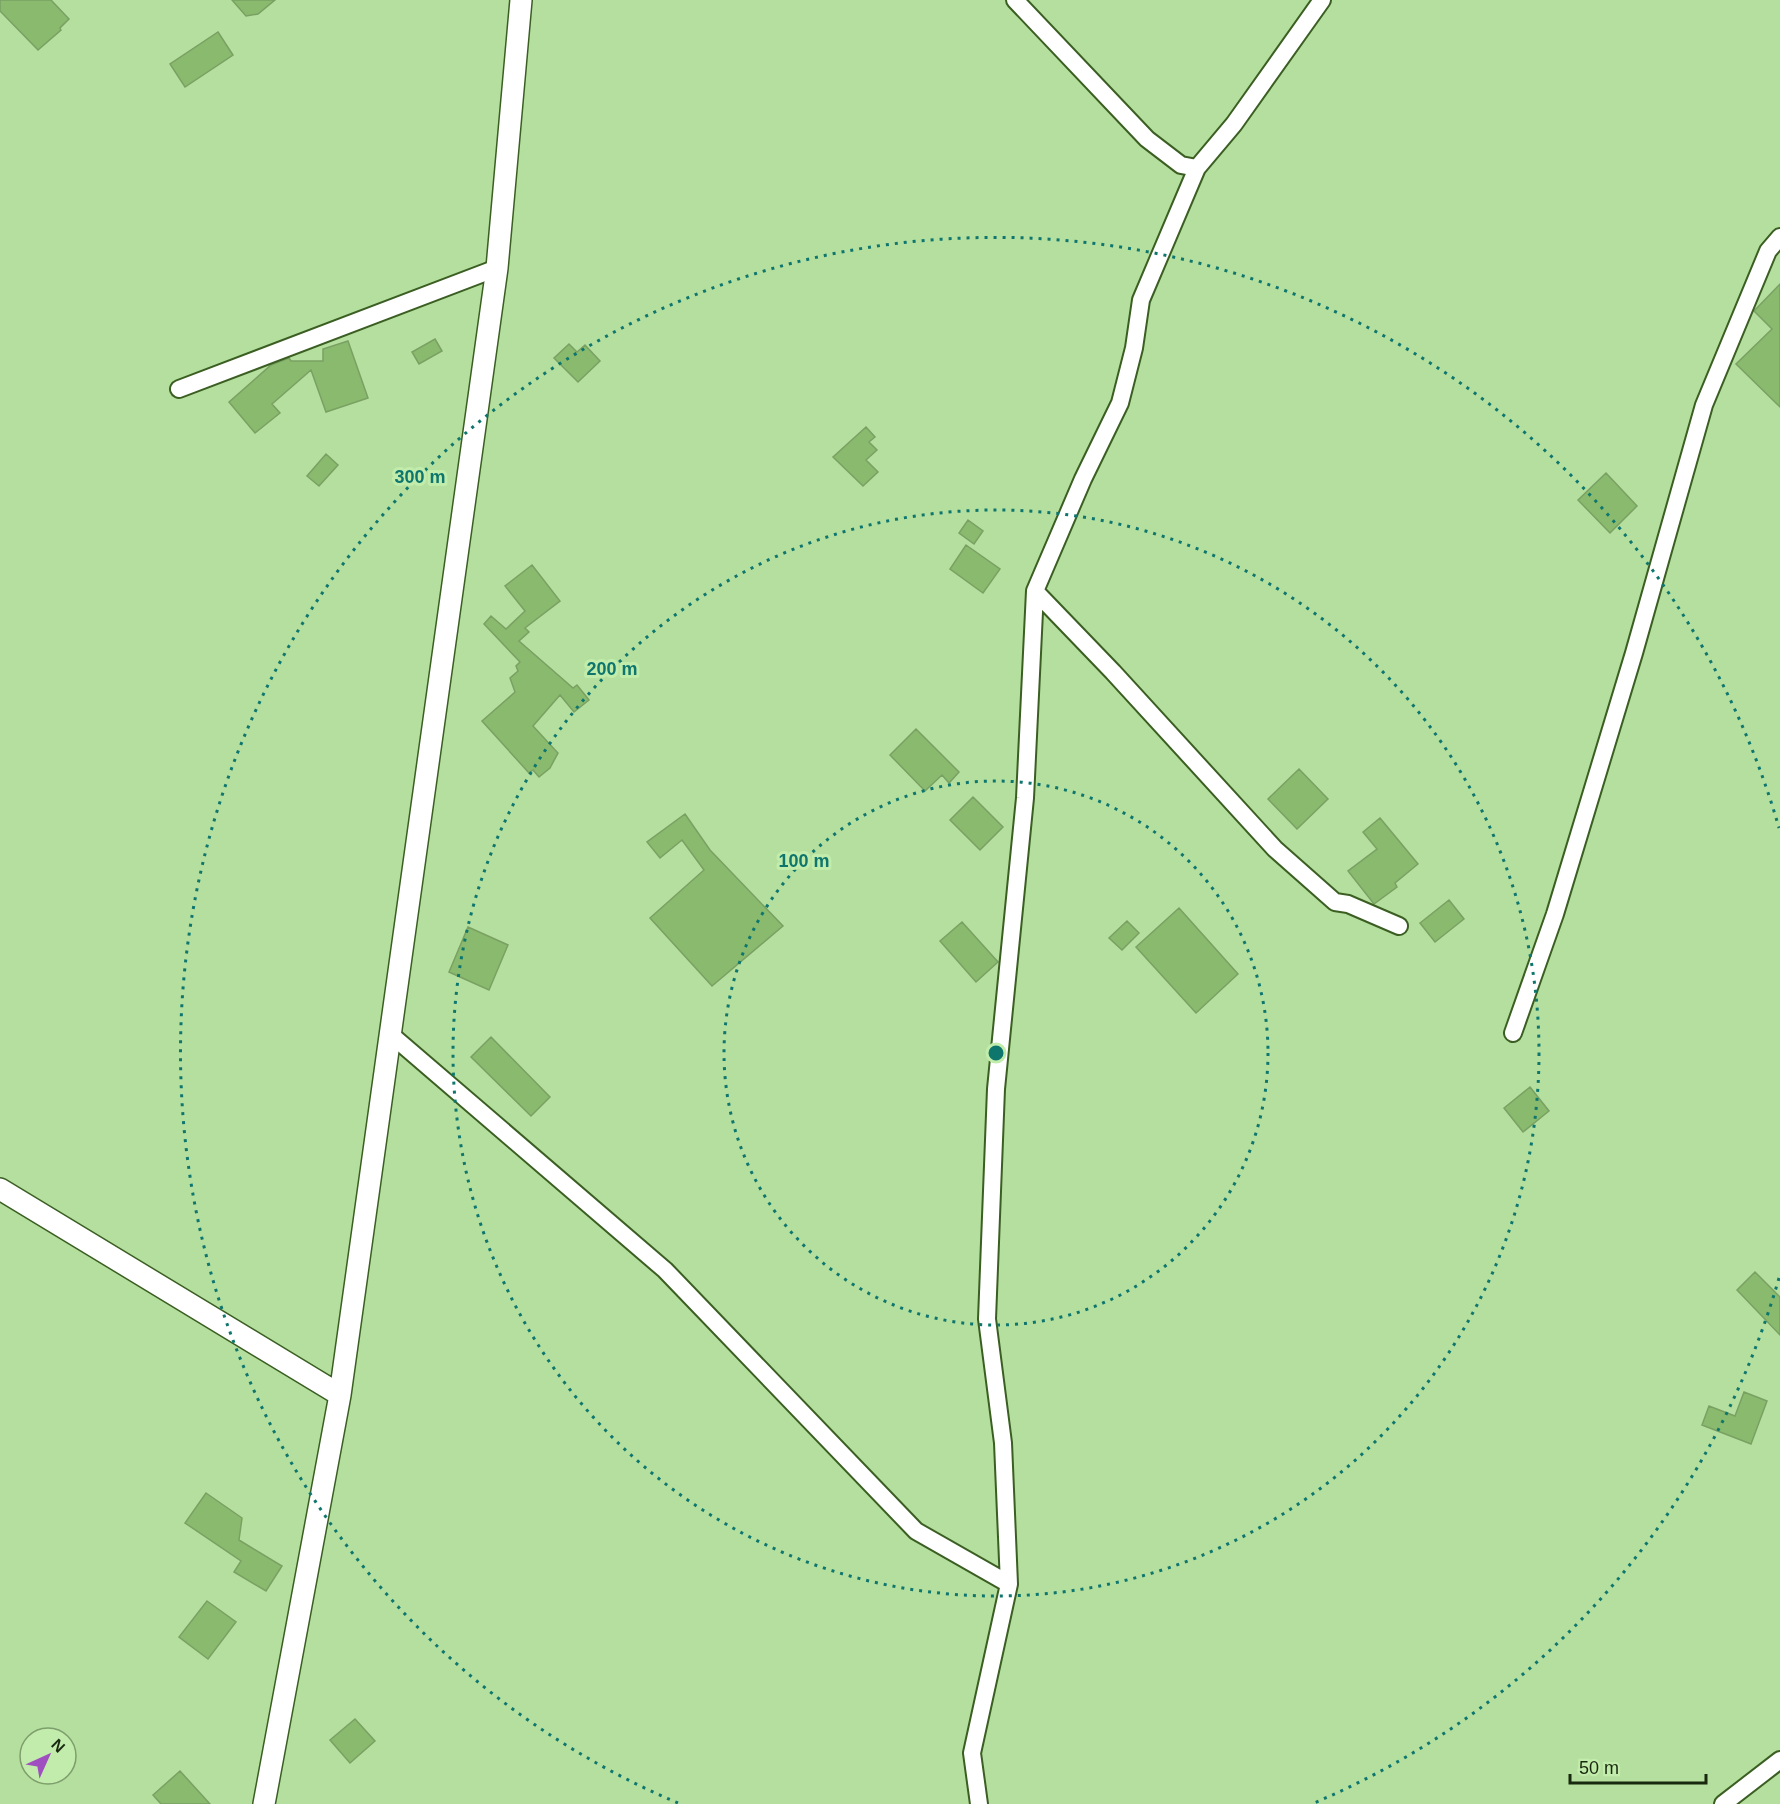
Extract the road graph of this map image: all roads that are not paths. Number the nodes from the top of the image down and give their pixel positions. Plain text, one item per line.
1 (521, 0) edge
2 (1015, 0) edge
3 (1322, 0) edge
4 (1197, 168) junction
5 (1780, 237) edge
6 (497, 268) junction
7 (179, 389) dead end
8 (1035, 591) junction
9 (1399, 926) dead end
10 (389, 1033) junction
11 (1513, 1033) dead end
12 (0, 1189) edge
13 (340, 1395) junction
14 (1009, 1584) junction
15 (1780, 1760) edge
16 (264, 1804) edge
17 (979, 1804) edge
18 (1722, 1804) edge

1 - 6 street
2 - 4 street
3 - 4 street
4 - 8 street
5 - 11 street
6 - 7 street
6 - 10 street
8 - 9 street
8 - 14 street
10 - 13 street
10 - 14 street
12 - 13 street
13 - 16 street
14 - 17 street
15 - 18 street

